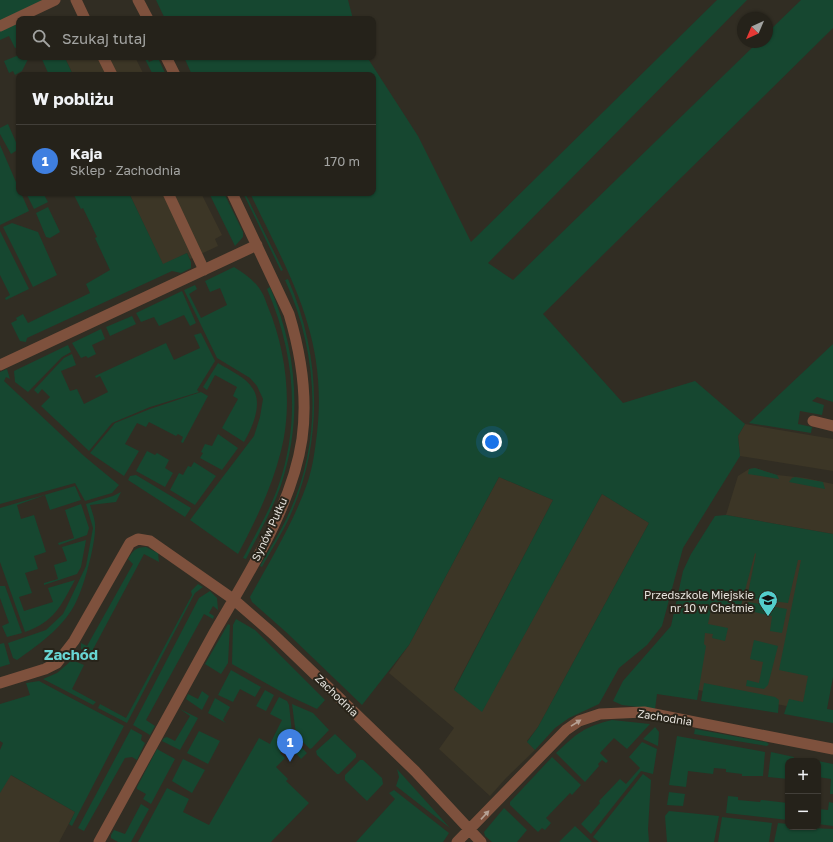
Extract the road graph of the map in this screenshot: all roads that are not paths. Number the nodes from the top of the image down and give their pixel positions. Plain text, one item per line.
1 (55, 0) edge
2 (76, 0) edge
3 (138, 0) edge
4 (21, 16) edge
5 (84, 16) edge
6 (146, 16) edge
7 (16, 18) edge
8 (0, 26) edge
9 (105, 60) edge
10 (168, 60) edge
11 (111, 72) edge
12 (174, 72) edge
13 (169, 196) edge
14 (233, 196) edge
15 (257, 245) junction
16 (204, 270) junction
17 (0, 365) edge
18 (813, 421) dead end
19 (833, 426) edge
20 (233, 599) junction
21 (0, 683) edge
22 (833, 749) edge
23 (469, 830) junction
24 (99, 842) edge
25 (457, 842) edge
26 (481, 842) edge

1 - 4 street
2 - 5 street
3 - 6 street
7 - 8 street
9 - 11 street
10 - 12 street
13 - 16 street
14 - 15 street, Synów Pułku
15 - 16 street
15 - 20 street, Synów Pułku
16 - 17 street
18 - 19 street
20 - 21 street, Zachodnia
20 - 23 street, Zachodnia
20 - 24 street, Synów Pułku
23 -> 22 street, Zachodnia
23 - 25 street, Zachodnia
23 - 26 street, Zachodnia

